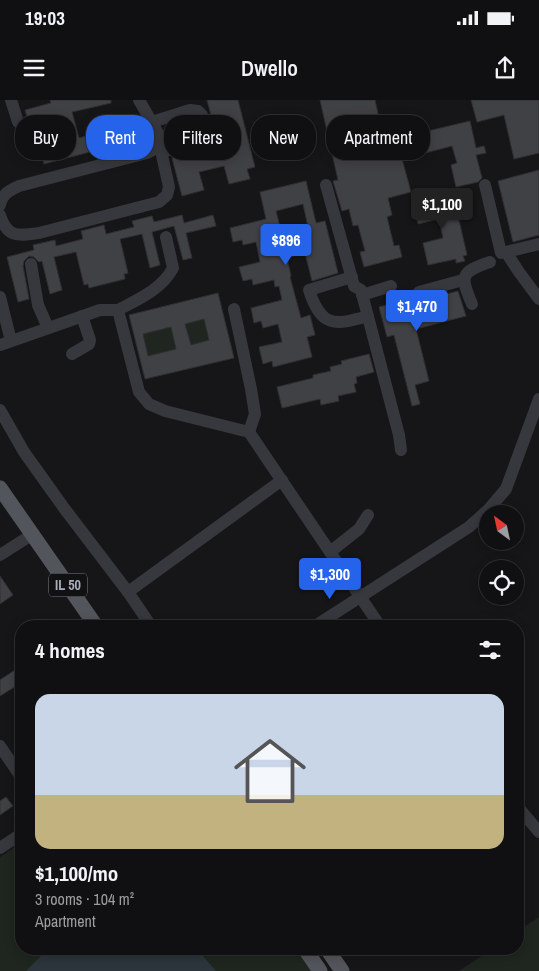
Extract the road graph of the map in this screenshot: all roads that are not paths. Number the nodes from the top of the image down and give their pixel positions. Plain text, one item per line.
1 (11, 100) edge
2 (139, 100) edge
3 (197, 105) edge
4 (16, 115) edge
5 (148, 115) edge
6 (154, 121) edge
7 (154, 126) edge
8 (160, 149) junction
9 (326, 185) dead end
10 (485, 185) dead end
11 (0, 205) edge
12 (0, 215) edge
13 (166, 237) dead end
14 (539, 244) edge
15 (501, 253) dead end
16 (490, 262) dead end
17 (31, 264) dead end
18 (352, 277) junction
19 (463, 280) junction
20 (391, 286) dead end
21 (419, 292) dead end
22 (362, 295) junction
23 (0, 297) edge
24 (539, 299) edge
25 (472, 304) dead end
26 (234, 309) dead end
27 (118, 310) junction
28 (82, 316) junction
29 (368, 316) junction
30 (48, 328) junction
31 (6, 343) edge
32 (72, 354) dead end
33 (539, 398) edge
34 (0, 410) edge
35 (249, 432) junction
36 (400, 450) dead end
37 (282, 480) junction
38 (3, 498) edge
39 (368, 515) dead end
40 (33, 534) junction
41 (3, 551) edge
42 (330, 552) junction
43 (128, 592) junction
44 (360, 596) junction
45 (92, 620) edge
46 (147, 620) edge
47 (324, 620) edge
48 (376, 620) edge
49 (0, 746) edge
50 (15, 768) edge
51 (524, 814) edge
52 (539, 832) edge
53 (15, 838) edge
54 (0, 848) edge
55 (309, 955) edge
56 (331, 955) edge
57 (320, 971) edge
58 (342, 971) edge

1 - 4 street
2 - 5 street
3 - 6 street
3 - 8 street
7 - 8 street
8 - 11 street
8 - 12 street
9 - 18 street
10 - 15 street
13 - 27 street
14 - 24 street
16 - 19 street
17 - 30 street
18 - 22 street
18 - 29 street
19 - 21 street
19 - 25 street
20 - 22 street
22 - 29 street
23 - 31 street
26 - 35 street
27 - 28 street
27 - 35 street
28 - 30 street
28 - 32 street
29 - 36 street
30 - 31 street
33 - 44 street
34 - 43 street
35 - 37 street
37 - 42 street
37 - 43 street
38 - 40 main road, IL 50
39 - 42 street
40 - 41 street
40 - 45 main road, IL 50
42 - 44 street
43 - 46 street
44 - 47 street
44 - 48 street
49 - 50 street
51 - 52 street
53 - 54 street
55 - 57 main road
56 - 58 main road

